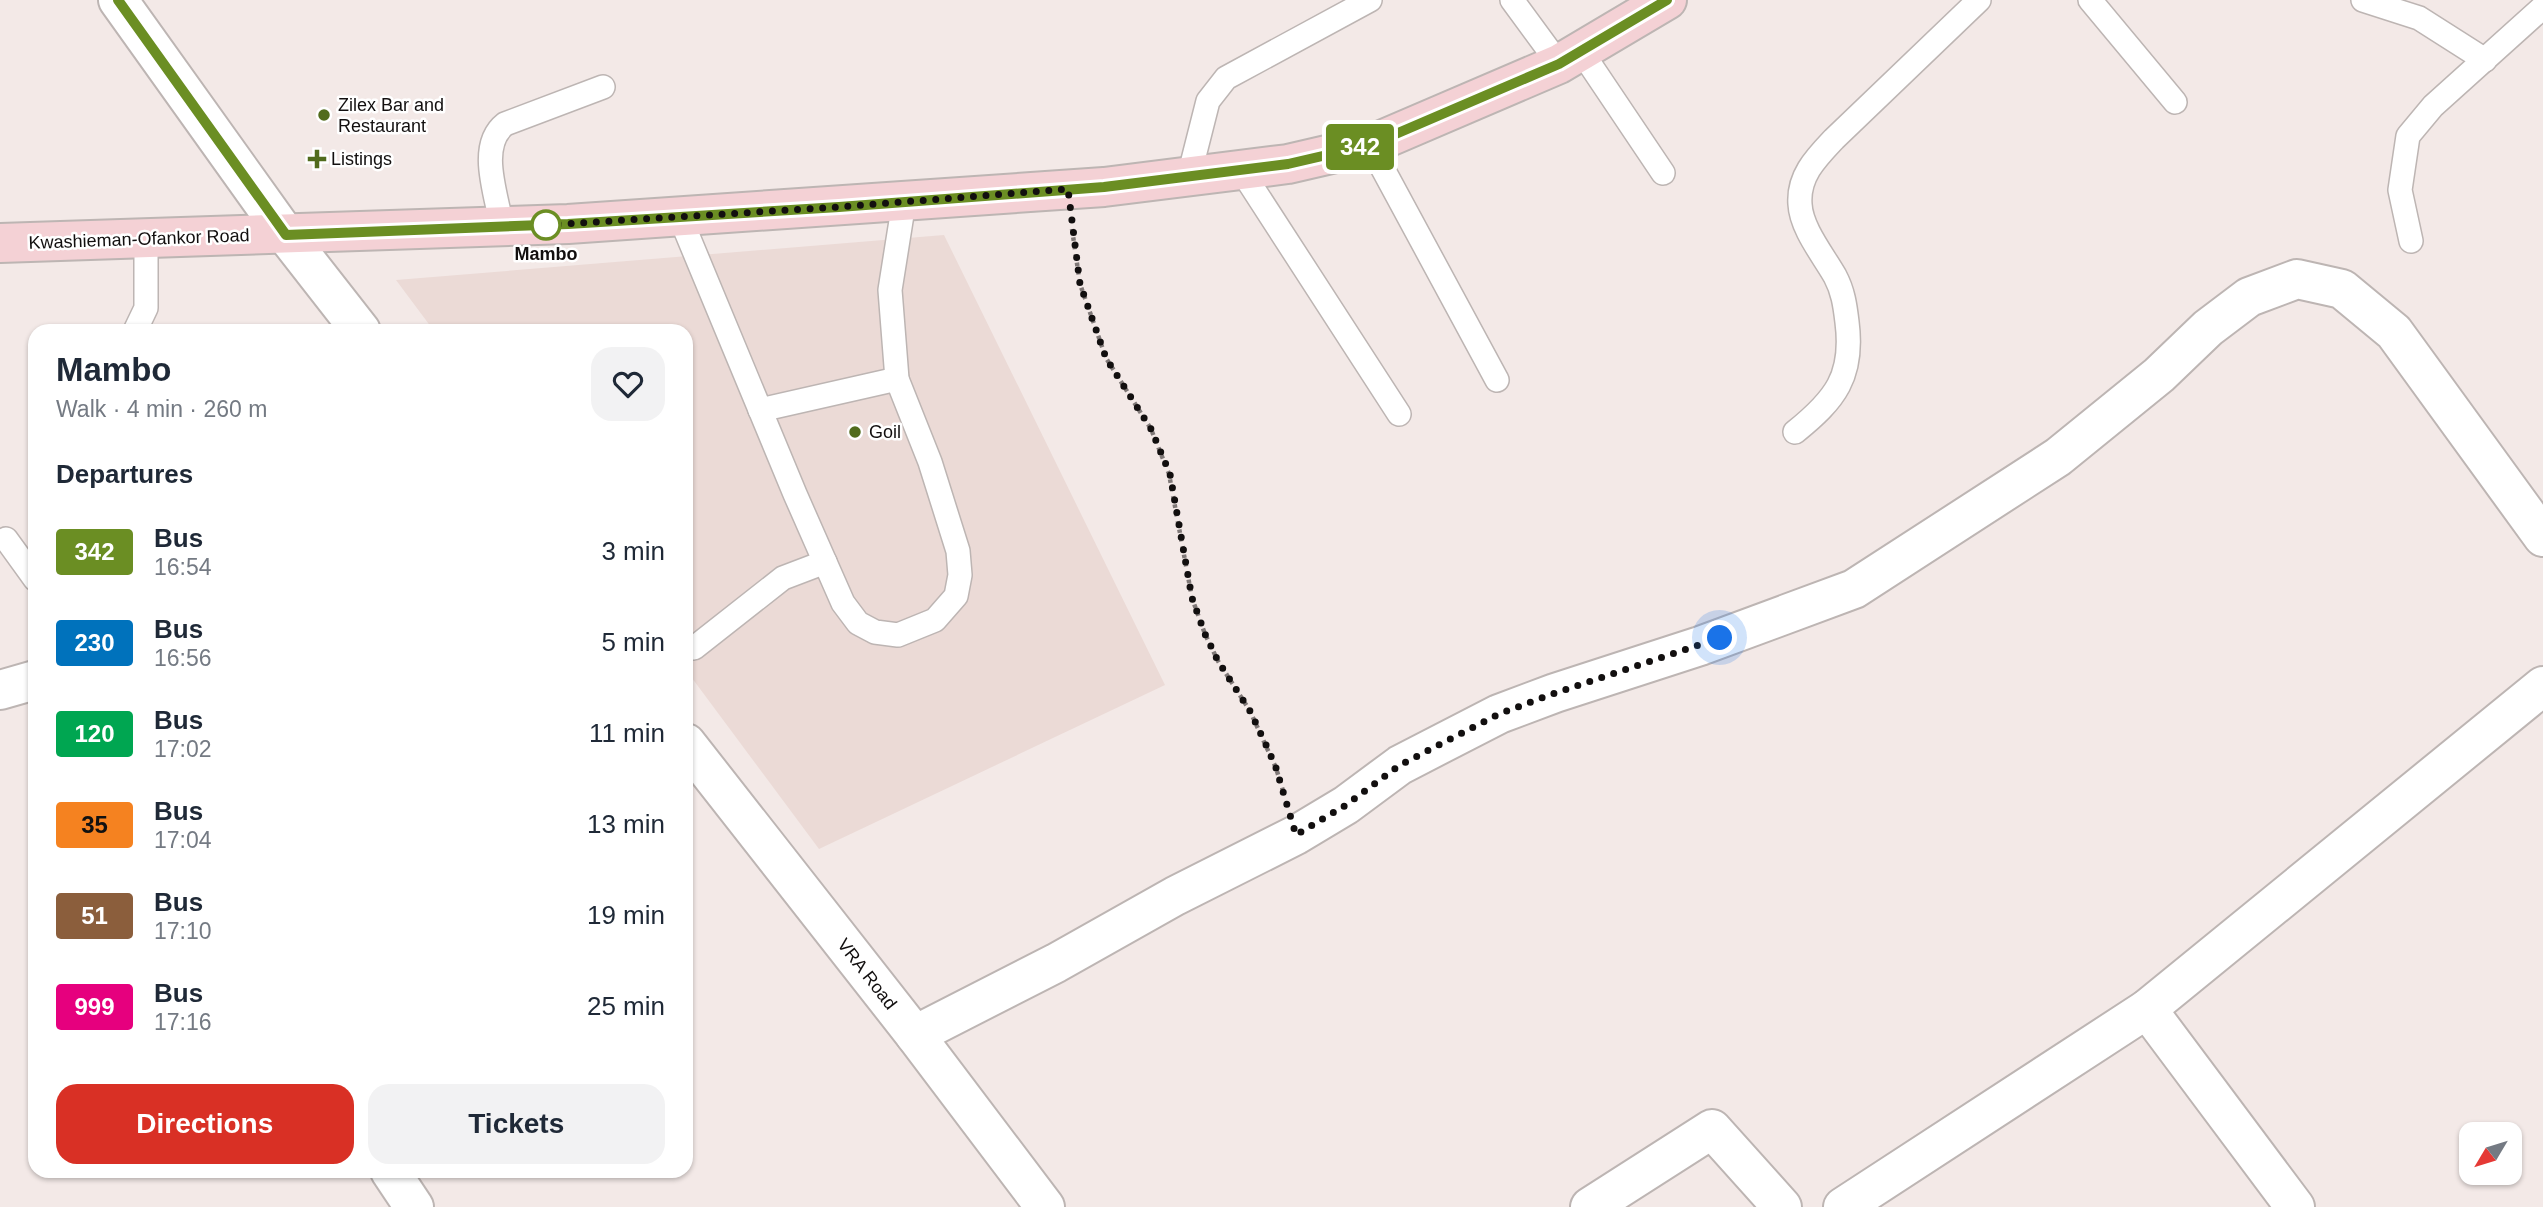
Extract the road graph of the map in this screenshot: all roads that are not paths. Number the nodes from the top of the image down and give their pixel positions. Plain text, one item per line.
1 (118, 0) edge
2 (1370, 0) edge
3 (1512, 0) edge
4 (1667, 0) edge
5 (1979, 0) edge
6 (2090, 0) edge
7 (2363, 0) edge
8 (2543, 7) edge
9 (1570, 58) junction
10 (2485, 60) junction
11 (603, 87) dead end
12 (2175, 102) dead end
13 (1370, 145) junction
14 (1241, 170) junction
15 (1663, 173) dead end
16 (1189, 176) junction
17 (904, 202) junction
18 (680, 217) junction
19 (502, 227) junction
20 (286, 235) junction
21 (146, 239) junction
22 (2411, 241) dead end
23 (0, 243) edge
24 (138, 324) edge
25 (356, 324) edge
26 (897, 379) junction
27 (1497, 380) dead end
28 (760, 410) junction
29 (1399, 414) dead end
30 (1795, 432) dead end
31 (2543, 537) edge
32 (6, 539) dead end
33 (825, 562) junction
34 (28, 569) edge
35 (694, 648) dead end
36 (28, 682) edge
37 (2543, 686) edge
38 (0, 690) edge
39 (693, 753) edge
40 (2147, 1009) junction
41 (915, 1035) junction
42 (395, 1178) edge
43 (414, 1207) edge
44 (1045, 1207) edge
45 (1590, 1207) edge
46 (1783, 1207) edge
47 (1843, 1207) edge
48 (2295, 1207) edge

1 - 20 street
2 - 16 lane
3 - 9 lane
4 - 9 main road, Kwashieman-Ofankor Road
5 - 30 lane
6 - 12 lane
7 - 10 lane
8 - 10 lane
9 - 13 main road, Kwashieman-Ofankor Road
9 - 15 lane
10 - 22 lane
11 - 19 lane
13 - 14 main road, Kwashieman-Ofankor Road
13 - 27 lane
14 - 16 main road, Kwashieman-Ofankor Road
14 - 29 lane
16 - 17 main road, Kwashieman-Ofankor Road
17 - 18 main road, Kwashieman-Ofankor Road
17 - 26 lane
18 - 19 main road, Kwashieman-Ofankor Road
18 - 28 lane
19 - 20 main road, Kwashieman-Ofankor Road
20 - 21 main road, Kwashieman-Ofankor Road
20 - 25 street
21 - 23 main road, Kwashieman-Ofankor Road
21 - 24 lane
26 - 28 lane
26 - 33 lane
28 - 33 lane
31 - 41 street
32 - 34 lane
33 - 35 lane
36 - 38 street
37 - 40 street
39 - 41 street, VRA Road
40 - 47 street
40 - 48 street
41 - 44 street, VRA Road
42 - 43 street
45 - 46 street

